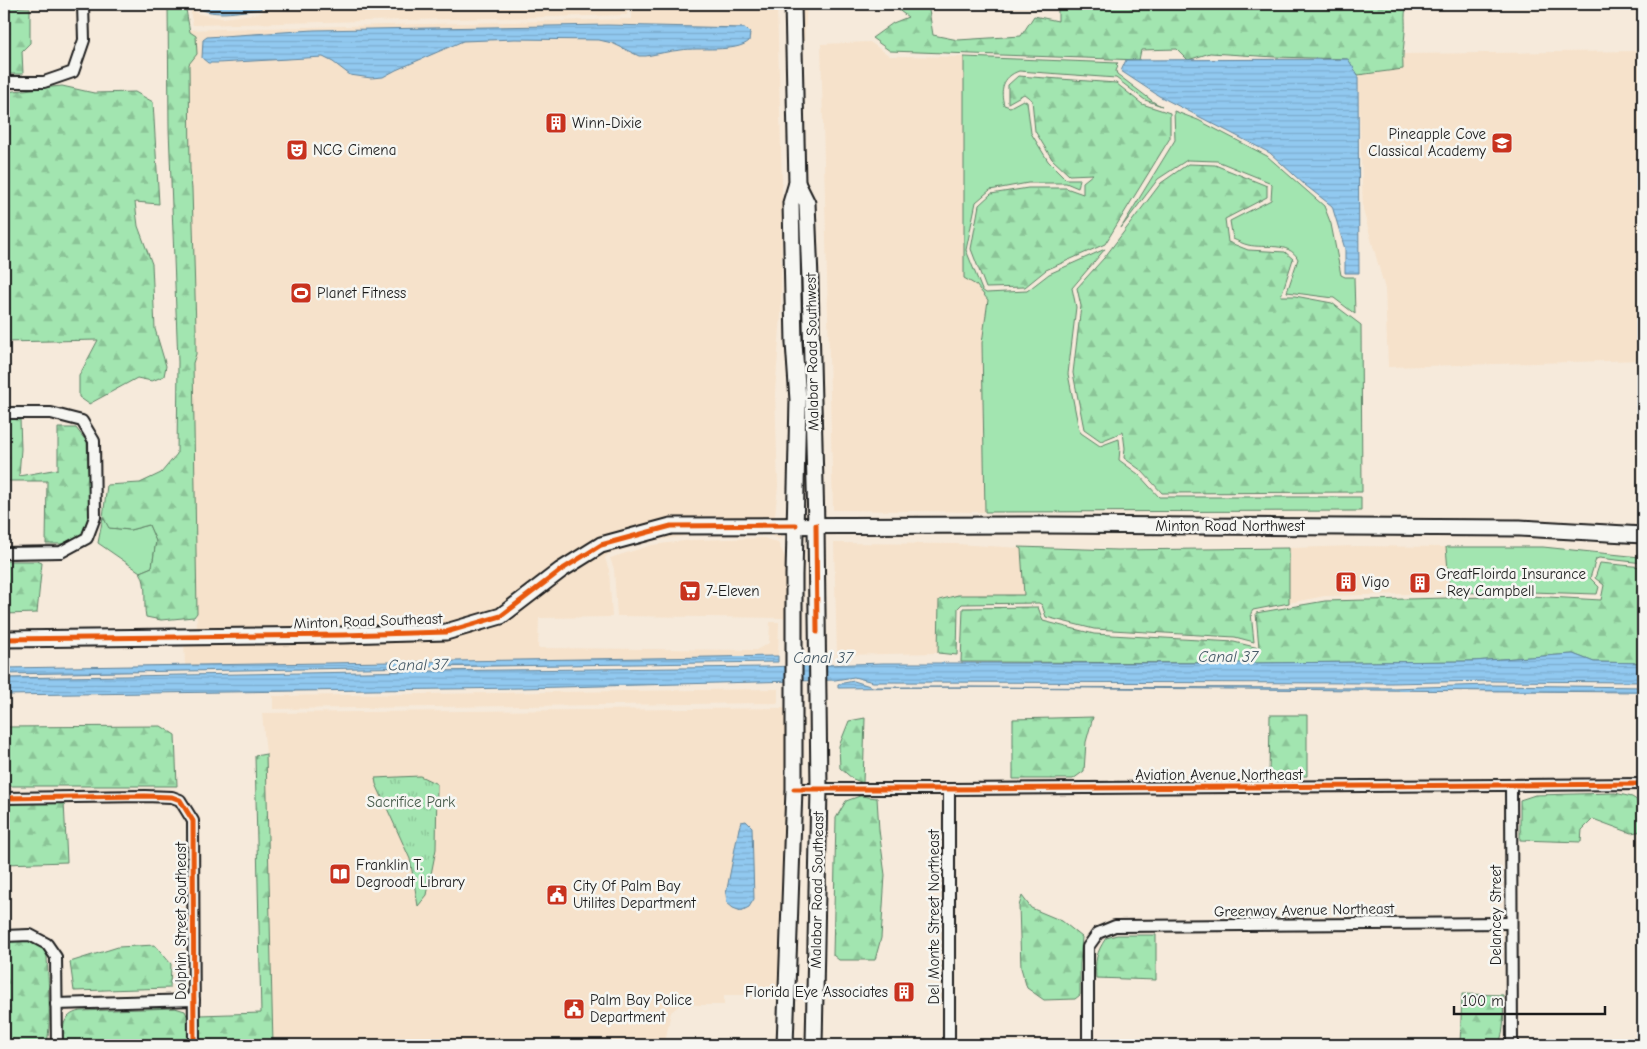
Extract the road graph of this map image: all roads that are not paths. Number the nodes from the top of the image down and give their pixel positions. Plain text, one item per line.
1 (83, 4) edge
2 (793, 4) edge
3 (4, 82) edge
4 (797, 183) junction
5 (4, 413) edge
6 (796, 525) junction
7 (816, 525) junction
8 (1643, 535) edge
9 (4, 553) edge
10 (4, 639) edge
11 (1643, 784) edge
12 (1511, 785) junction
13 (819, 788) junction
14 (794, 789) junction
15 (949, 790) junction
16 (4, 798) edge
17 (1511, 923) junction
18 (4, 936) edge
19 (194, 1000) junction
20 (56, 1004) junction
21 (57, 1045) edge
22 (194, 1045) edge
23 (785, 1045) edge
24 (814, 1045) edge
25 (949, 1045) edge
26 (1088, 1045) edge
27 (1512, 1045) edge

1 - 3 street
2 - 4 main road, Malabar Road Southwest
4 - 6 main road, Malabar Road Southwest
4 - 7 main road, Malabar Road Southwest
5 - 9 street
6 - 7 main road, Minton Road Southeast
6 - 10 main road, Minton Road Southeast
6 - 14 main road, Malabar Road Southeast
7 - 8 main road, Minton Road Northwest
7 - 13 main road, Malabar Road Southeast
11 - 12 street, Aviation Avenue Northeast
12 - 15 street, Aviation Avenue Northeast
12 - 17 street, Delancey Street
13 - 14 street, Aviation Avenue Northeast
13 - 15 street, Aviation Avenue Northeast
13 - 24 main road, Malabar Road Southeast
14 - 23 main road, Malabar Road Southeast
15 - 25 street, Del Monte Street Northeast
16 - 19 street, Dolphin Street Southeast
17 - 26 street, Greenway Avenue Northeast
17 - 27 street, Delancey Street
18 - 20 street
19 - 20 street
19 - 22 street, Dolphin Street Southeast
20 - 21 street

